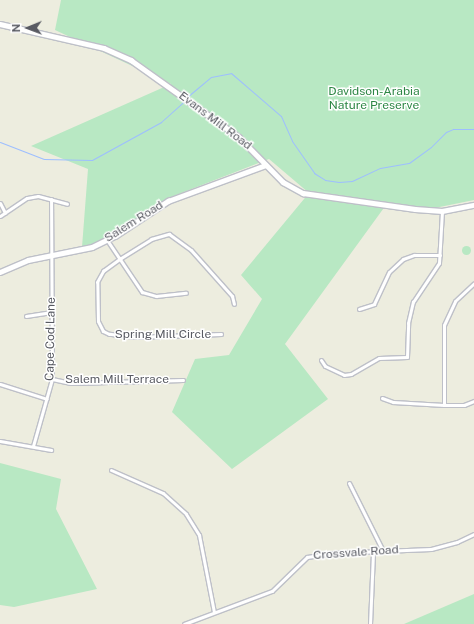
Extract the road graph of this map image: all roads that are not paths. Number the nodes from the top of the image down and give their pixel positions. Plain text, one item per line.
1 (0, 24) edge
2 (266, 165) junction
3 (51, 199) junction
4 (0, 202) edge
5 (67, 204) dead end
6 (474, 205) edge
7 (442, 211) junction
8 (5, 213) junction
9 (0, 216) edge
10 (107, 240) junction
11 (51, 254) junction
12 (440, 255) junction
13 (121, 258) junction
14 (0, 272) edge
15 (474, 283) edge
16 (186, 293) dead end
17 (234, 304) dead end
18 (359, 310) dead end
19 (52, 312) junction
20 (26, 316) dead end
21 (221, 334) dead end
22 (321, 360) dead end
23 (52, 379) junction
24 (183, 380) dead end
25 (0, 384) edge
26 (382, 398) dead end
27 (47, 399) junction
28 (474, 401) edge
29 (444, 405) junction
30 (0, 440) edge
31 (34, 446) junction
32 (51, 450) dead end
33 (112, 470) dead end
34 (349, 483) dead end
35 (474, 534) edge
36 (383, 551) junction
37 (372, 552) junction
38 (214, 612) junction
39 (184, 624) edge
40 (370, 624) edge

1 - 2 street, Evans Mill Road
2 - 7 street, Evans Mill Road
2 - 10 street, Salem Road
3 - 5 street
3 - 8 street
3 - 11 street, Cape Cod Lane
4 - 8 street
6 - 7 street, Evans Mill Road
7 - 12 street
8 - 9 street
10 - 11 street, Salem Road
10 - 13 street
11 - 14 street, Salem Road
11 - 19 street, Cape Cod Lane
12 - 18 street
12 - 22 street
13 - 16 street
13 - 17 street, Spring Mill Circle
13 - 21 street, Spring Mill Circle
15 - 29 street
19 - 20 street
19 - 23 street, Cape Cod Lane
23 - 24 street, Salem Mill Terrace
23 - 27 street, Cape Cod Lane
25 - 27 street
26 - 29 street
27 - 31 street, Cape Cod Lane
28 - 29 street
30 - 31 street
31 - 32 street
33 - 38 street
34 - 36 street
35 - 36 street, Crossvale Road
36 - 37 street, Crossvale Road
37 - 38 street, Crossvale Road
37 - 40 street
38 - 39 street, Crossvale Road

